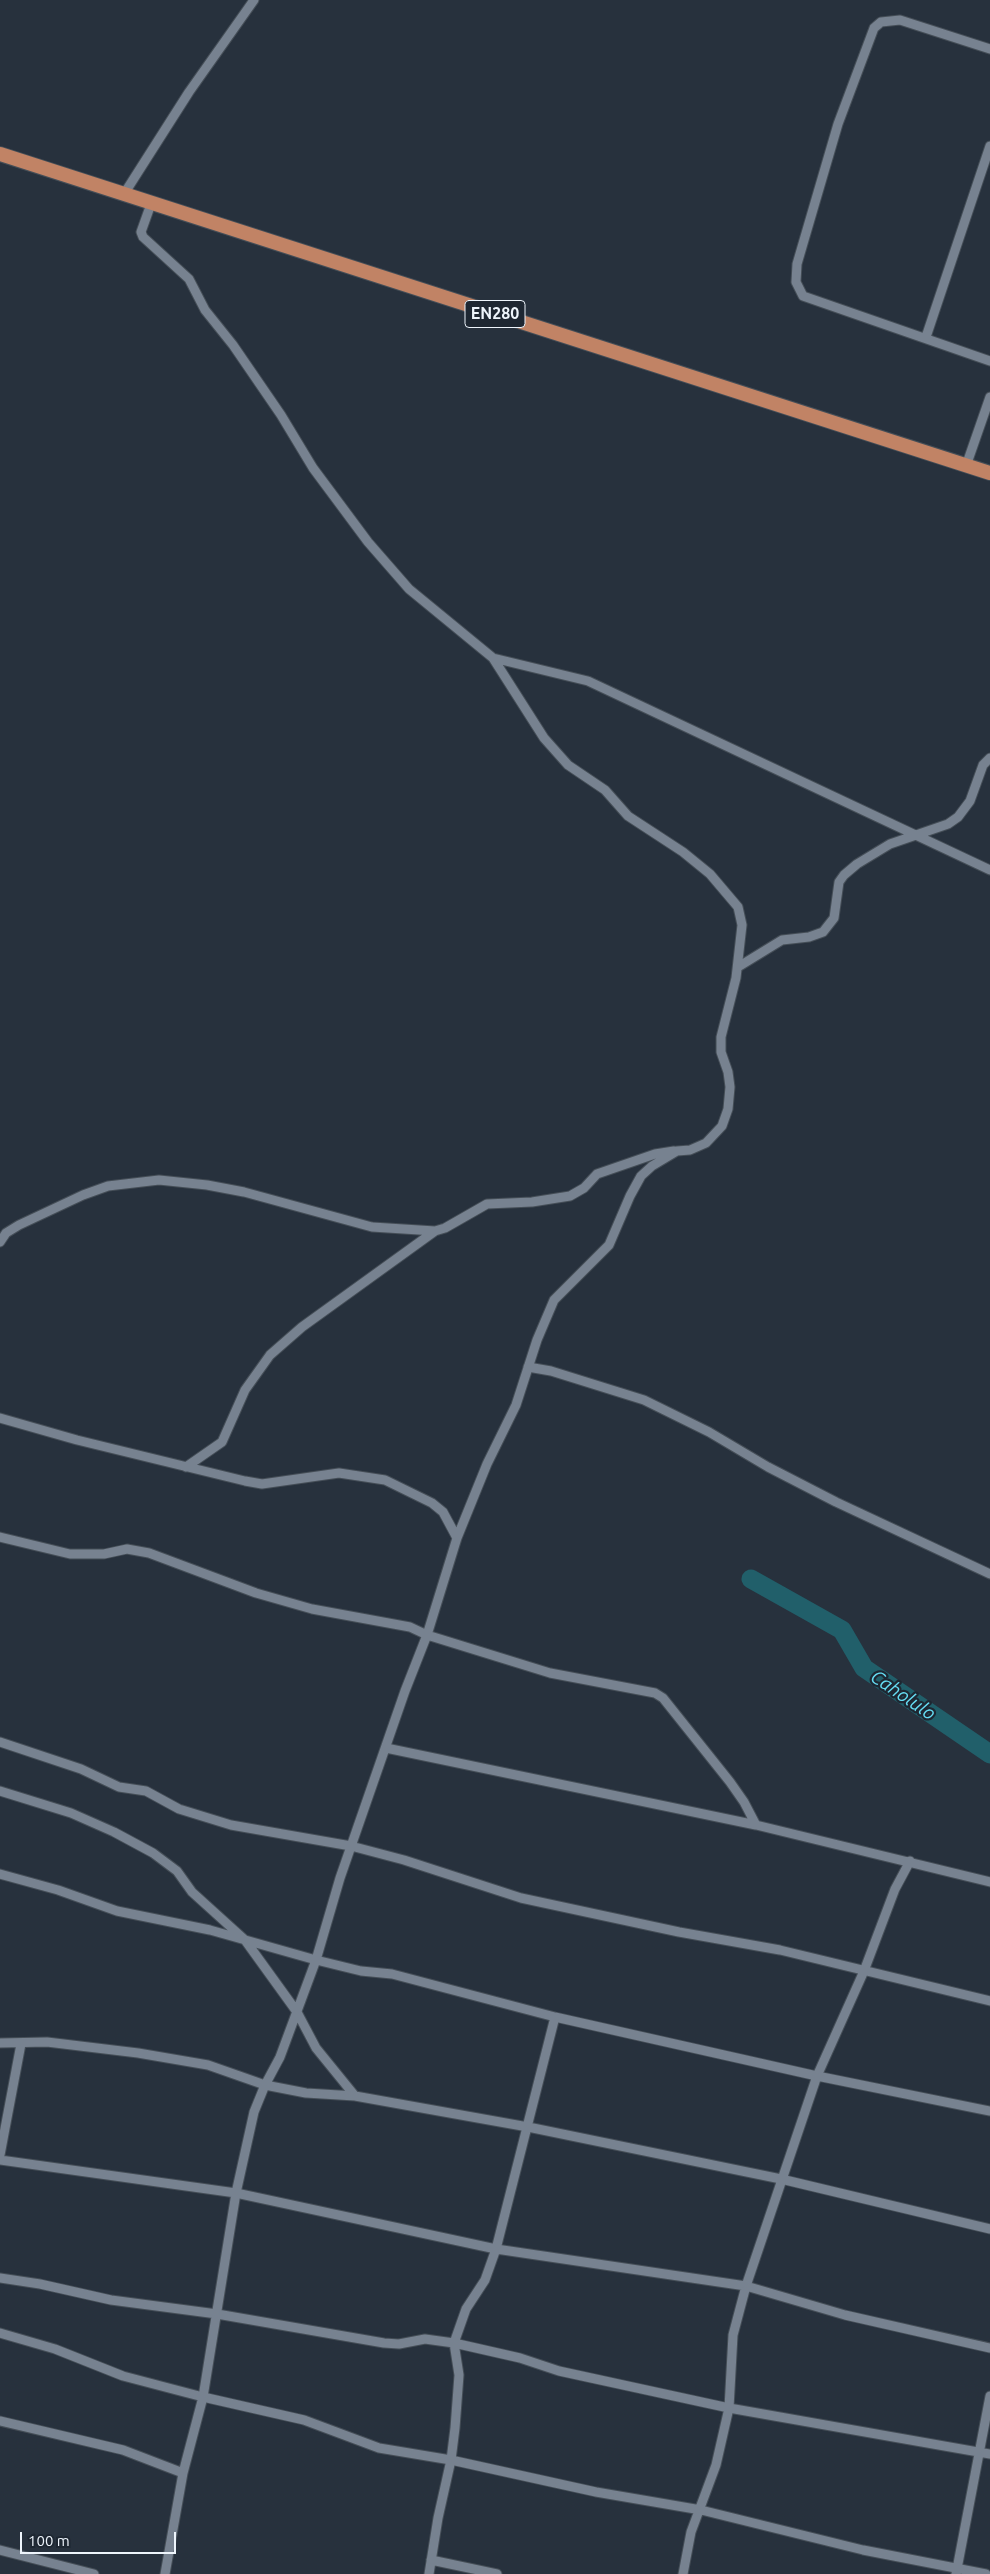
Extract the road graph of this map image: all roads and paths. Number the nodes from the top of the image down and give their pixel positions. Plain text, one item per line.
1 (254, 0) edge
2 (990, 49) edge
3 (990, 146) edge
4 (0, 154) edge
5 (124, 194) junction
6 (151, 204) junction
7 (926, 337) junction
8 (990, 361) edge
9 (990, 397) edge
10 (966, 466) junction
11 (990, 473) edge
12 (493, 658) junction
13 (990, 758) edge
14 (913, 836) junction
15 (990, 870) edge
16 (738, 968) junction
17 (677, 1151) junction
18 (435, 1231) junction
19 (0, 1242) edge
20 (528, 1367) junction
21 (0, 1418) edge
22 (186, 1467) junction
23 (0, 1537) edge
24 (457, 1538) junction
25 (990, 1574) edge
26 (427, 1635) junction
27 (0, 1742) edge
28 (386, 1748) junction
29 (0, 1791) edge
30 (756, 1825) junction
31 (352, 1846) junction
32 (910, 1861) junction
33 (0, 1874) edge
34 (990, 1882) edge
35 (245, 1940) junction
36 (316, 1960) junction
37 (864, 1971) junction
38 (990, 2001) edge
39 (297, 2012) junction
40 (555, 2017) junction
41 (0, 2043) edge
42 (21, 2044) junction
43 (817, 2076) junction
44 (265, 2085) junction
45 (355, 2096) junction
46 (990, 2111) edge
47 (528, 2127) junction
48 (0, 2155) edge
49 (0, 2160) edge
50 (781, 2179) junction
51 (236, 2193) junction
52 (990, 2228) edge
53 (496, 2249) junction
54 (0, 2278) edge
55 (746, 2286) junction
56 (216, 2314) junction
57 (0, 2333) edge
58 (454, 2343) junction
59 (990, 2348) edge
60 (990, 2396) edge
61 (203, 2397) junction
62 (729, 2408) junction
63 (0, 2421) edge
64 (980, 2452) junction
65 (990, 2454) edge
66 (452, 2460) junction
67 (183, 2473) junction
68 (700, 2510) junction
69 (0, 2550) edge
70 (431, 2560) junction
71 (957, 2571) edge
72 (94, 2574) edge
73 (164, 2574) edge
74 (429, 2574) edge
75 (496, 2574) edge
76 (683, 2574) edge
77 (986, 2574) edge

1 - 5 street
2 - 7 street
3 - 7 street
4 - 5 main road, EN280
5 - 6 main road, EN280
6 - 10 main road, EN280
6 - 12 street
7 - 8 street
9 - 10 street
10 - 11 main road, EN280
12 - 14 street
12 - 16 street
13 - 14 street
14 - 15 street
14 - 16 street
16 - 17 street
17 - 18 street
17 - 20 street
18 - 19 street
18 - 22 street
20 - 24 street
20 - 25 street
21 - 22 street
22 - 24 street
23 - 26 street
24 - 26 street
26 - 28 street
26 - 30 street
27 - 31 street
28 - 30 street
28 - 31 street
29 - 35 street
30 - 32 street
31 - 36 street
31 - 37 street
32 - 34 street
32 - 37 street
33 - 35 street
35 - 36 street
35 - 39 street
36 - 39 street
36 - 40 street
37 - 38 street
37 - 43 street
39 - 44 street
39 - 45 street
40 - 43 street
40 - 47 street
41 - 42 street
42 - 44 street
42 - 48 street
43 - 46 street
43 - 50 street
44 - 45 street
44 - 51 street
45 - 47 street
47 - 50 street
47 - 53 street
49 - 51 street
50 - 52 street
50 - 55 street
51 - 53 street
51 - 56 street
53 - 55 street
53 - 58 street
54 - 56 street
55 - 59 street
55 - 62 street
56 - 58 street
56 - 61 street
57 - 61 street
58 - 62 street
58 - 66 street
60 - 64 street
61 - 66 street
61 - 67 street
62 - 64 street
62 - 68 street
63 - 67 street
64 - 65 street
64 - 71 street
66 - 68 street
66 - 70 street
67 - 73 street
68 - 71 street
68 - 76 street
69 - 72 street
70 - 74 street
70 - 75 street
71 - 77 street

